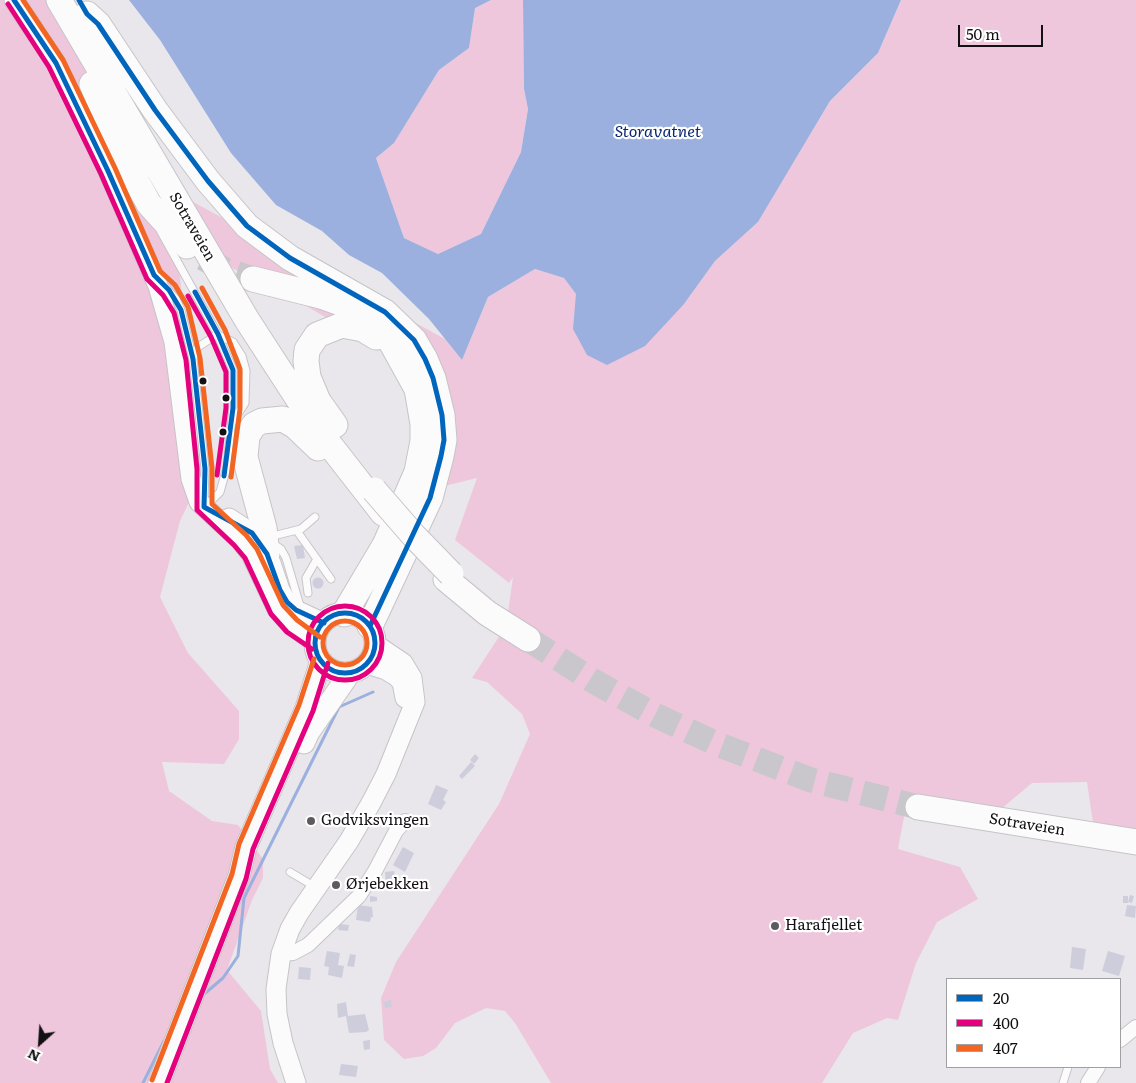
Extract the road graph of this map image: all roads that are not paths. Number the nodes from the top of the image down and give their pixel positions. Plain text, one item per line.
1 (14, 0) edge
2 (49, 0) edge
3 (59, 0) edge
4 (83, 7) edge
5 (170, 176) junction
6 (149, 204) junction
7 (187, 246) tunnel mouth
8 (154, 275) junction
9 (253, 279) tunnel mouth
10 (218, 334) junction
11 (193, 360) junction
12 (405, 364) junction
13 (231, 424) junction
14 (335, 447) junction
15 (197, 508) junction
16 (315, 517) dead end
17 (297, 531) junction
18 (263, 546) junction
19 (317, 559) junction
20 (448, 576) junction
21 (331, 579) dead end
22 (308, 593) dead end
23 (334, 618) junction
24 (373, 635) junction
25 (528, 639) tunnel mouth
26 (318, 652) junction
27 (358, 669) junction
28 (404, 727) junction
29 (918, 807) tunnel mouth
30 (405, 821) dead end
31 (1136, 842) edge
32 (290, 872) dead end
33 (239, 876) junction
34 (317, 888) junction
35 (281, 954) junction
36 (1136, 1027) edge
37 (1121, 1039) edge
38 (1068, 1068) edge
39 (1097, 1068) edge
40 (159, 1083) edge
41 (296, 1083) edge
42 (1063, 1083) edge
43 (1088, 1083) edge

1 - 8 main road
2 - 6 highway
3 - 5 highway, Sotraveien
4 - 5 highway, Sotraveien
4 - 24 highway
5 - 14 highway, Sotraveien
6 - 7 highway
6 - 10 lane, Sotraveien
8 - 11 lane
8 - 15 main road
9 - 12 highway
10 - 11 lane
10 - 13 lane, Sotraveien
10 - 13 lane
11 - 15 lane
12 - 14 highway
12 - 23 highway
13 - 15 lane, Sotraveien
14 - 18 highway
14 - 20 highway
14 - 20 highway, bridge
15 - 18 main road
16 - 17 lane
17 - 18 lane
17 - 19 lane
18 - 23 main road
18 - 26 main road
19 - 21 lane
19 - 22 lane
20 - 25 highway
23 - 24 main road
23 - 26 main road
24 - 27 main road
24 - 28 main road
26 - 27 main road
26 - 33 main road
27 - 28 main road
27 - 33 main road
28 - 34 main road
29 - 31 highway, Sotraveien
30 - 35 street
32 - 34 lane
33 - 40 main road
34 - 35 main road
35 - 41 main road
36 - 37 street
38 - 42 lane
39 - 43 street

